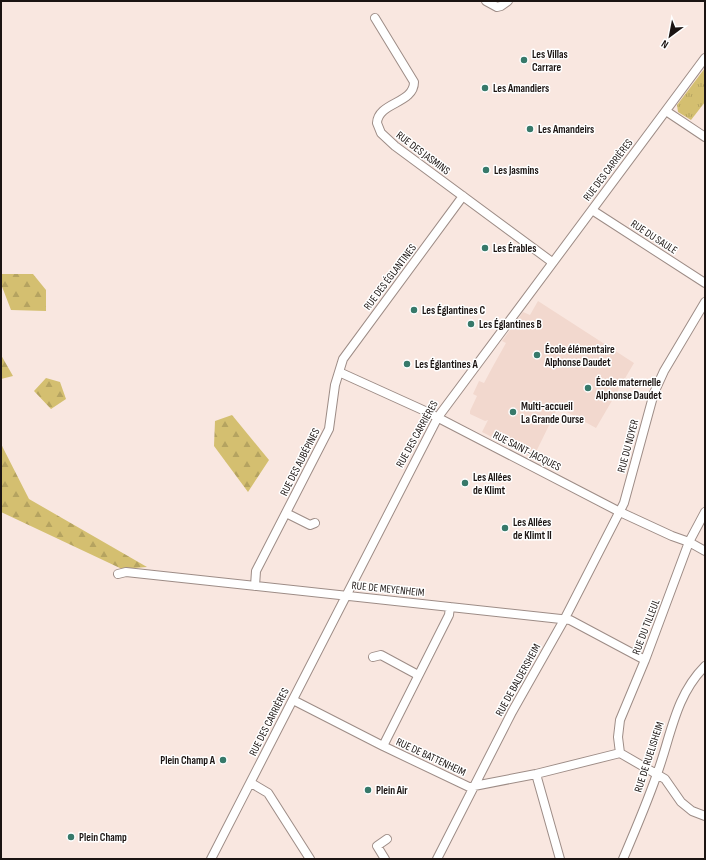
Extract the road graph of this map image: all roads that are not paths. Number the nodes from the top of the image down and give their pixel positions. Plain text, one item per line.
1 (486, 1) edge
2 (508, 1) edge
3 (375, 18) dead end
4 (705, 58) edge
5 (666, 111) junction
6 (705, 137) edge
7 (463, 196) junction
8 (592, 210) junction
9 (552, 262) junction
10 (705, 282) edge
11 (705, 302) edge
12 (339, 372) junction
13 (438, 417) junction
14 (620, 512) junction
15 (705, 512) edge
16 (286, 513) junction
17 (316, 524) dead end
18 (689, 542) junction
19 (705, 551) edge
20 (118, 574) dead end
21 (254, 586) junction
22 (345, 596) junction
23 (450, 607) junction
24 (564, 620) junction
25 (373, 657) dead end
26 (645, 660) junction
27 (705, 666) edge
28 (418, 675) junction
29 (293, 700) junction
30 (383, 746) junction
31 (620, 753) junction
32 (658, 773) junction
33 (536, 774) junction
34 (251, 783) junction
35 (474, 787) junction
36 (705, 816) edge
37 (387, 839) dead end
38 (211, 859) edge
39 (310, 859) edge
40 (385, 859) edge
41 (437, 859) edge
42 (560, 859) edge
43 (623, 859) edge

1 - 2 street
3 - 7 street, RUE DES JASMINS
4 - 5 street, RUE DES CARRIÈRES
5 - 6 street
5 - 8 street, RUE DES CARRIÈRES
7 - 9 street, RUE DES JASMINS
7 - 12 street, RUE DES ÉGLANTINES
8 - 9 street, RUE DES CARRIÈRES
8 - 10 street, RUE DU SAULE
9 - 13 street, RUE DES CARRIÈRES
11 - 14 street, RUE DU NOYER
12 - 13 street, RUE SAINT-JACQUES
12 - 16 street, RUE DES AUBÉPINES
13 - 14 street, RUE SAINT-JACQUES
13 - 22 street, RUE DES CARRIÈRES
14 - 18 street, RUE SAINT-JACQUES
14 - 24 street, RUE DE BALDERSHEIM
15 - 18 street, RUE DU TILLEUL
16 - 17 street, RUE DES AUBÉPINES
16 - 21 street, RUE DES AUBÉPINES
18 - 19 street, RUE SAINT-JACQUES
18 - 26 street, RUE DU TILLEUL
20 - 21 street, RUE DE MEYENHEIM
21 - 22 street, RUE DE MEYENHEIM
22 - 23 street, RUE DE MEYENHEIM
22 - 29 street, RUE DES CARRIÈRES
23 - 24 street, RUE DE MEYENHEIM
23 - 28 street
24 - 26 street, RUE DE MEYENHEIM
24 - 35 street, RUE DE BALDERSHEIM
25 - 28 street
26 - 31 street, RUE DU TILLEUL
27 - 32 street, RUE DE RUELISHEIM
28 - 30 street
29 - 30 street, RUE DE BATTENHEIM
29 - 34 street, RUE DES CARRIÈRES
30 - 35 street, RUE DE BATTENHEIM
31 - 32 street
31 - 33 street, RUE DE BATTENHEIM
32 - 36 street
32 - 43 street, RUE DE RUELISHEIM
33 - 35 street, RUE DE BATTENHEIM
33 - 42 street
34 - 38 street, RUE DES CARRIÈRES
34 - 39 street
35 - 41 street, RUE DE BALDERSHEIM
37 - 40 street

